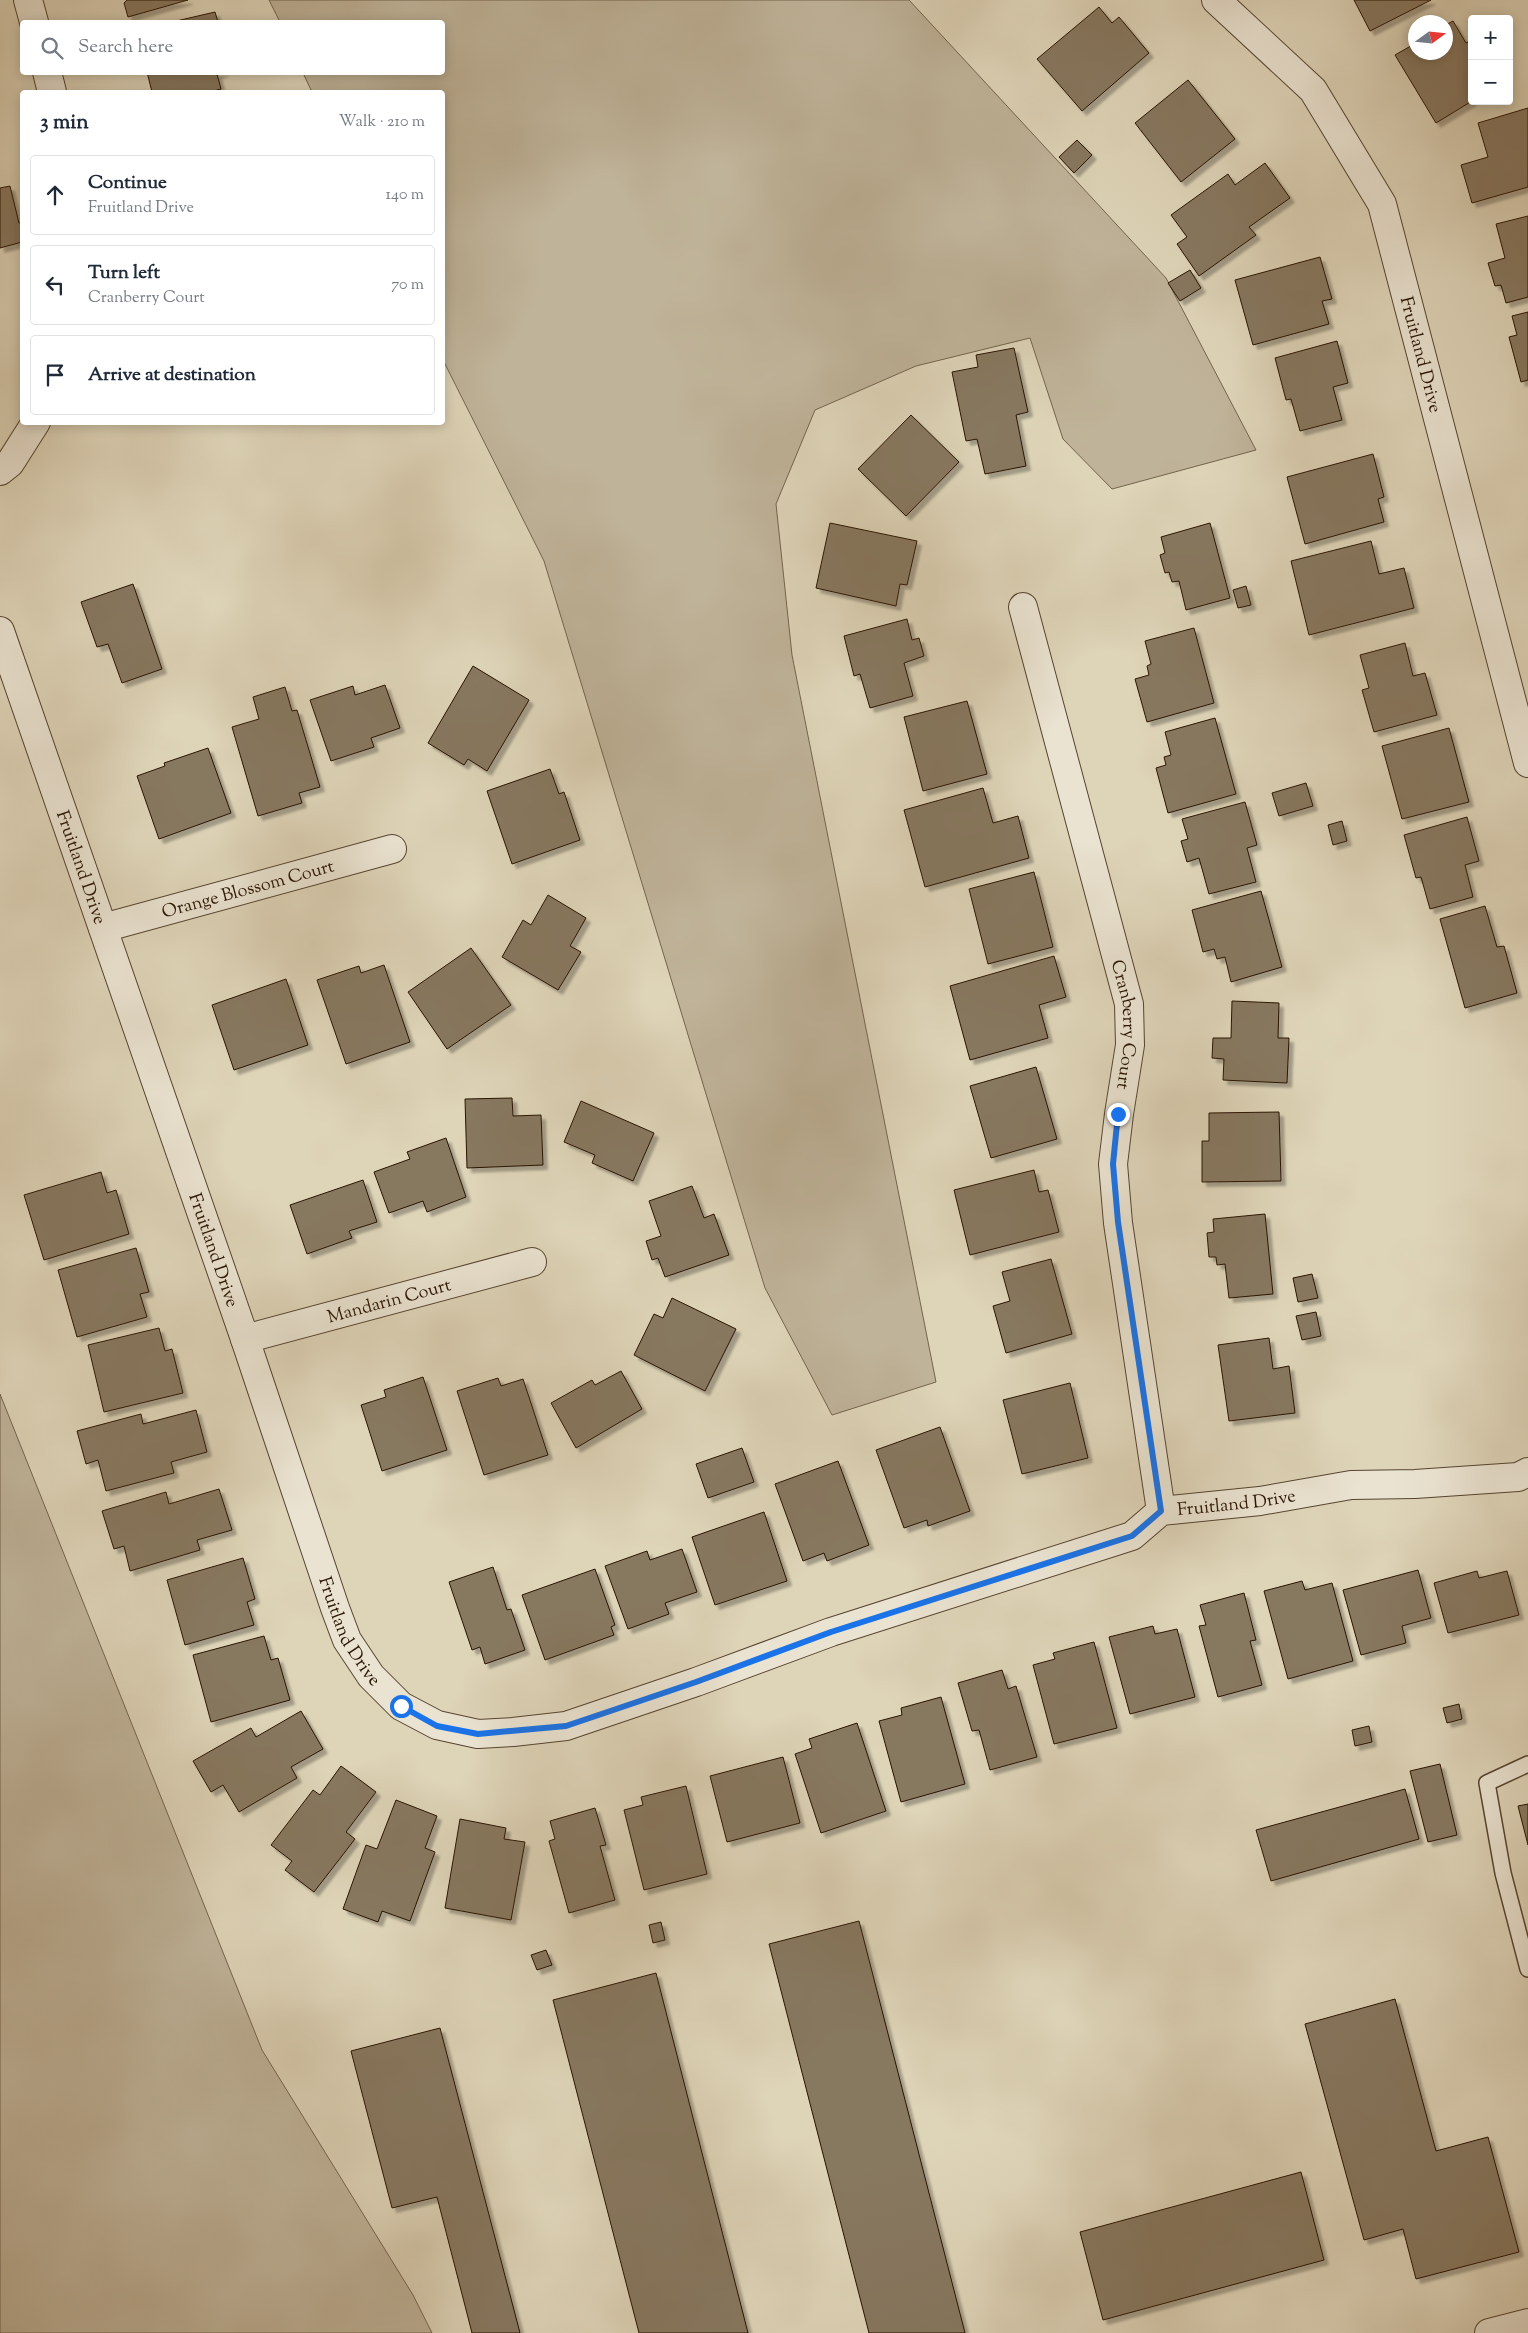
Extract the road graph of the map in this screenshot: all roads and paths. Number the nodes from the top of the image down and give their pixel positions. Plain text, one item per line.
1 (28, 0) edge
2 (1216, 0) edge
3 (33, 20) edge
4 (48, 75) edge
5 (52, 90) edge
6 (34, 425) edge
7 (0, 471) edge
8 (1023, 608) dead end
9 (0, 631) edge
10 (1528, 763) edge
11 (392, 849) dead end
12 (103, 928) junction
13 (532, 1262) dead end
14 (245, 1339) junction
15 (1528, 1472) edge
16 (1161, 1511) junction
17 (1528, 1764) edge
18 (1528, 1969) edge
19 (1528, 2323) edge
20 (1489, 2333) edge

1 - 3 street
2 - 10 street, Fruitland Drive
4 - 5 street
6 - 7 street
8 - 16 street, Cranberry Court
9 - 12 street, Fruitland Drive
11 - 12 street, Orange Blossom Court
12 - 14 street, Fruitland Drive
13 - 14 street, Mandarin Court
14 - 16 street, Fruitland Drive
15 - 16 street, Fruitland Drive
17 - 18 lane
19 - 20 street

